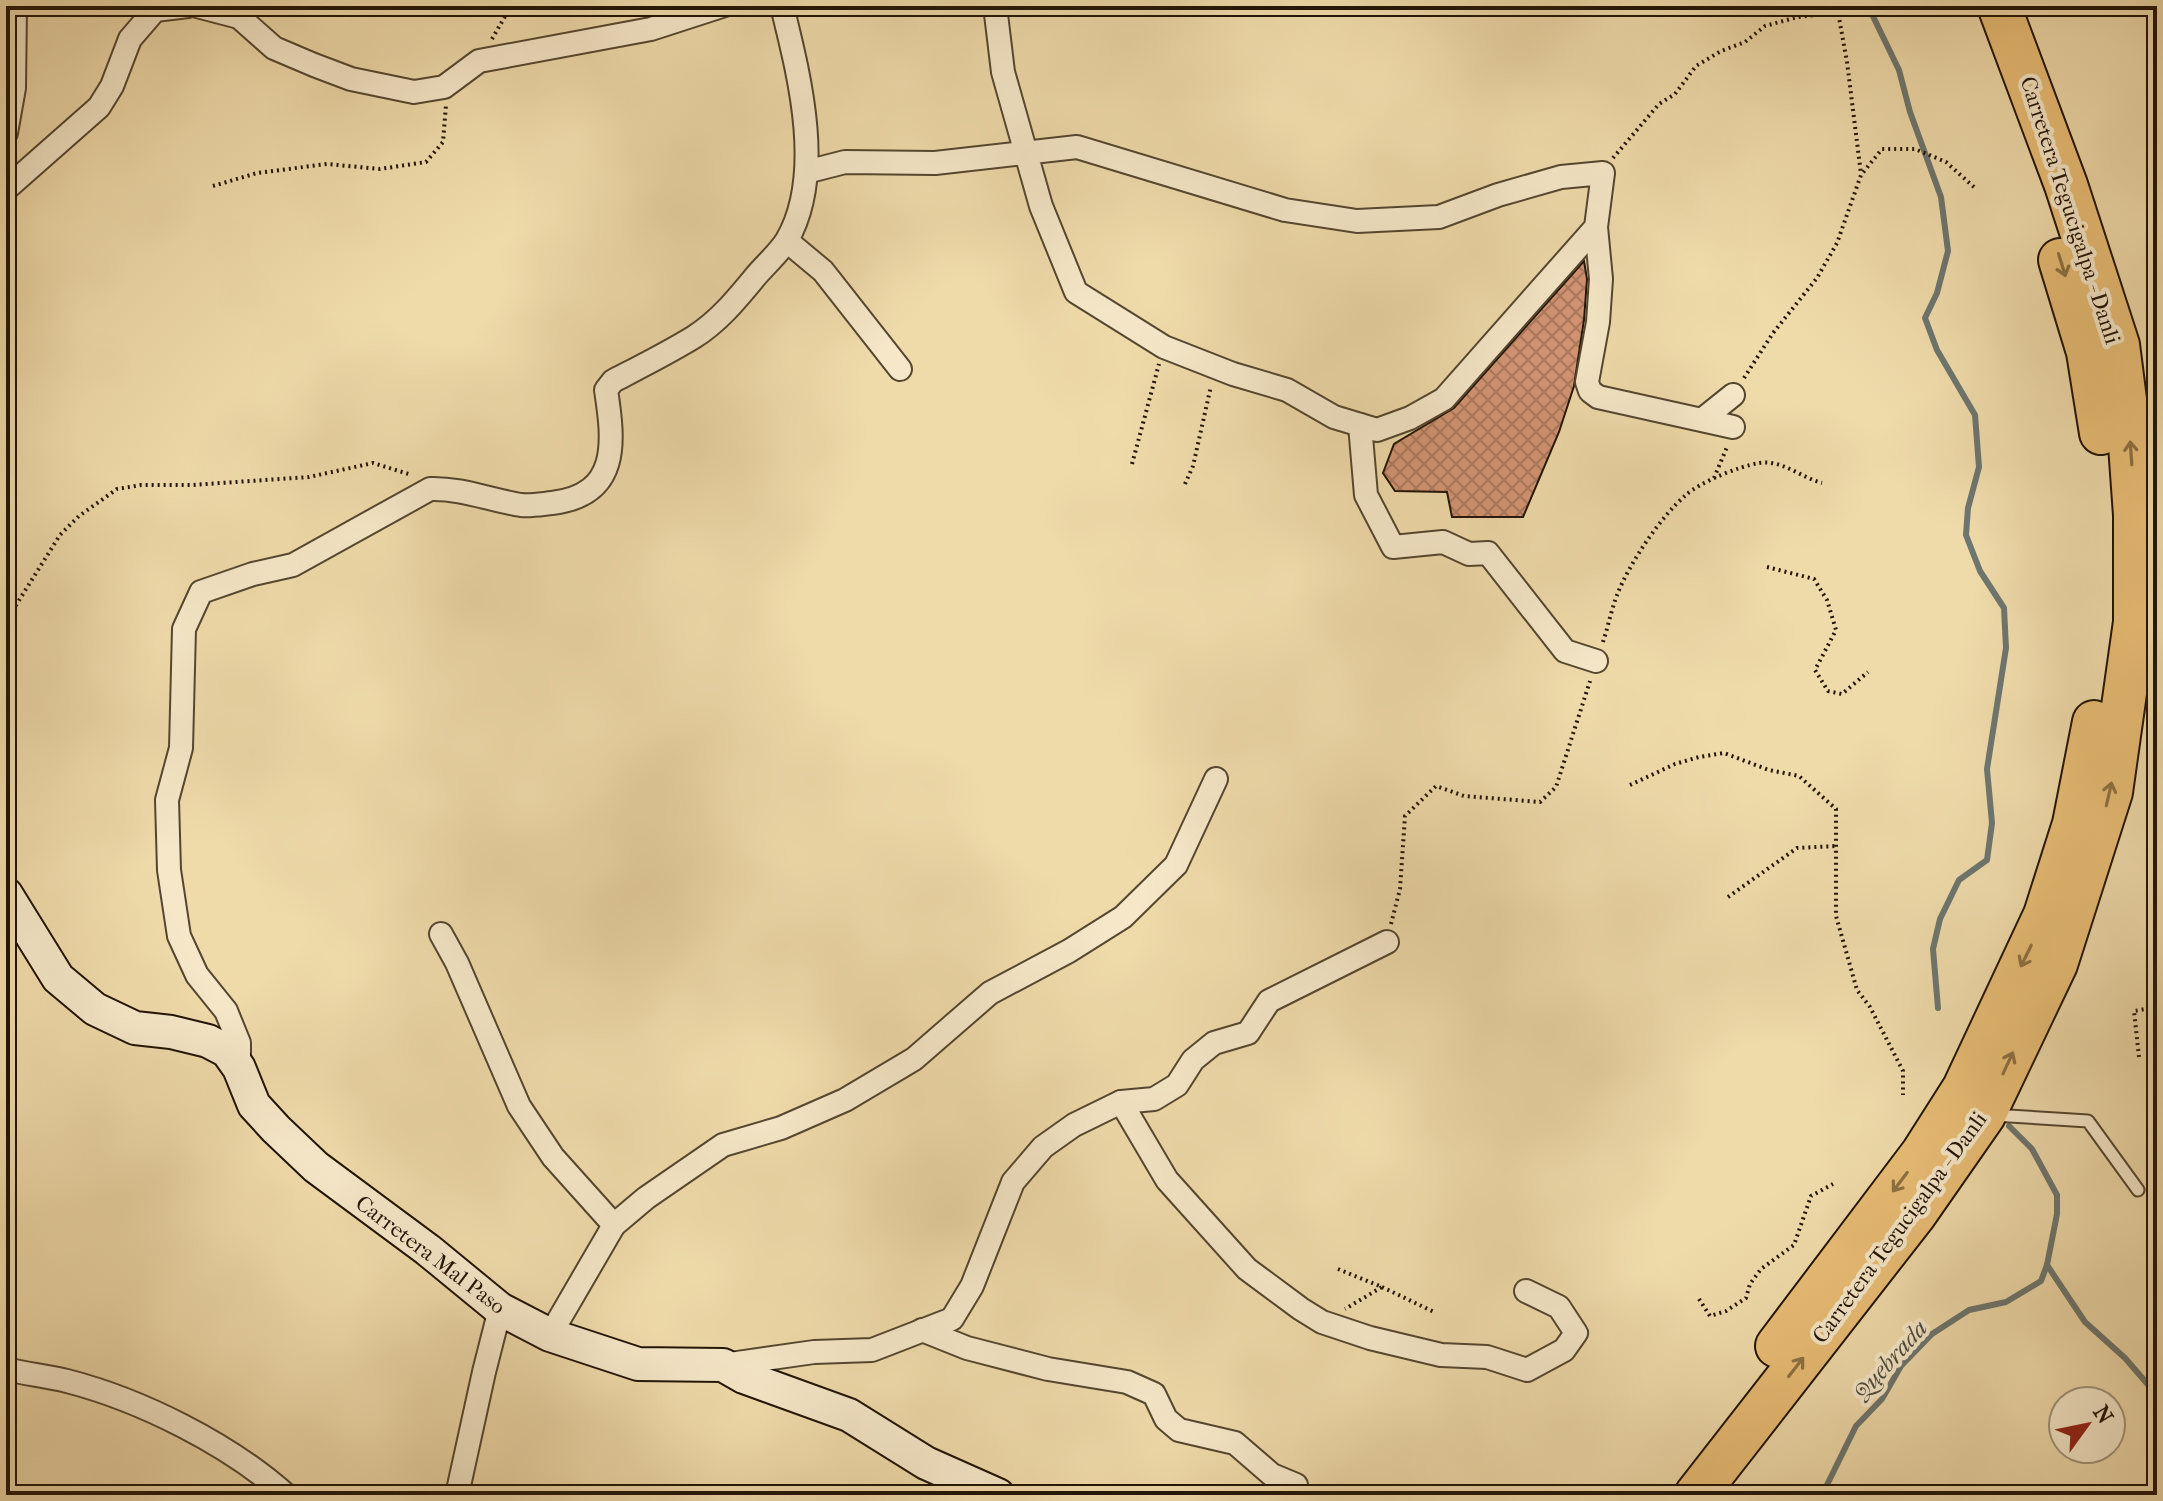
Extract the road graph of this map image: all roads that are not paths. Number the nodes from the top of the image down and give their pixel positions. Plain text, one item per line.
1 (15, 6) edge
2 (188, 6) edge
3 (197, 6) edge
4 (722, 6) edge
5 (782, 6) edge
6 (1972, 6) edge
7 (1999, 6) edge
8 (995, 10) edge
9 (6, 133) edge
10 (1026, 155) junction
11 (806, 172) junction
12 (6, 189) edge
13 (1596, 227) junction
14 (787, 241) junction
15 (900, 369) dead end
16 (1733, 395) road end
17 (1703, 419) junction
18 (1360, 425) junction
19 (1733, 427) road end
20 (1596, 661) road end
21 (1216, 779) dead end
22 (6, 894) edge
23 (441, 934) dead end
24 (1387, 942) road end
25 (239, 1068) junction
26 (1121, 1102) junction
27 (1984, 1115) junction
28 (2138, 1190) dead end
29 (614, 1225) junction
30 (1526, 1291) dead end
31 (500, 1309) junction
32 (922, 1330) junction
33 (550, 1335) junction
34 (723, 1365) junction
35 (6, 1369) edge
36 (1296, 1485) dead end
37 (286, 1495) edge
38 (457, 1495) edge
39 (998, 1495) edge
40 (1667, 1495) edge
41 (1696, 1495) edge

1 - 9 street
2 - 12 street
3 - 4 street
5 - 11 street
6 -> 40 highway, Carretera Tegucigalpa - Danli
27 -> 7 highway, Carretera Tegucigalpa - Danli
8 - 10 street
10 - 11 street
10 - 13 street
10 - 18 street
11 - 14 street
13 - 17 street
13 - 18 street
14 - 15 street
14 - 25 street
16 - 17 street
17 - 19 street
18 - 20 street
21 - 29 street
22 - 25 street, Carretera Mal Paso
23 - 29 street
24 - 26 street
25 - 31 street, Carretera Mal Paso
26 - 30 street
26 - 32 street
27 - 28 lane
41 -> 27 highway, Carretera Tegucigalpa - Danli
29 - 33 street
31 - 33 street, Carretera Mal Paso
31 - 38 street
32 - 34 street
32 - 36 street
33 - 34 street, Carretera Mal Paso
34 - 39 street, Carretera Mal Paso
35 - 37 street

